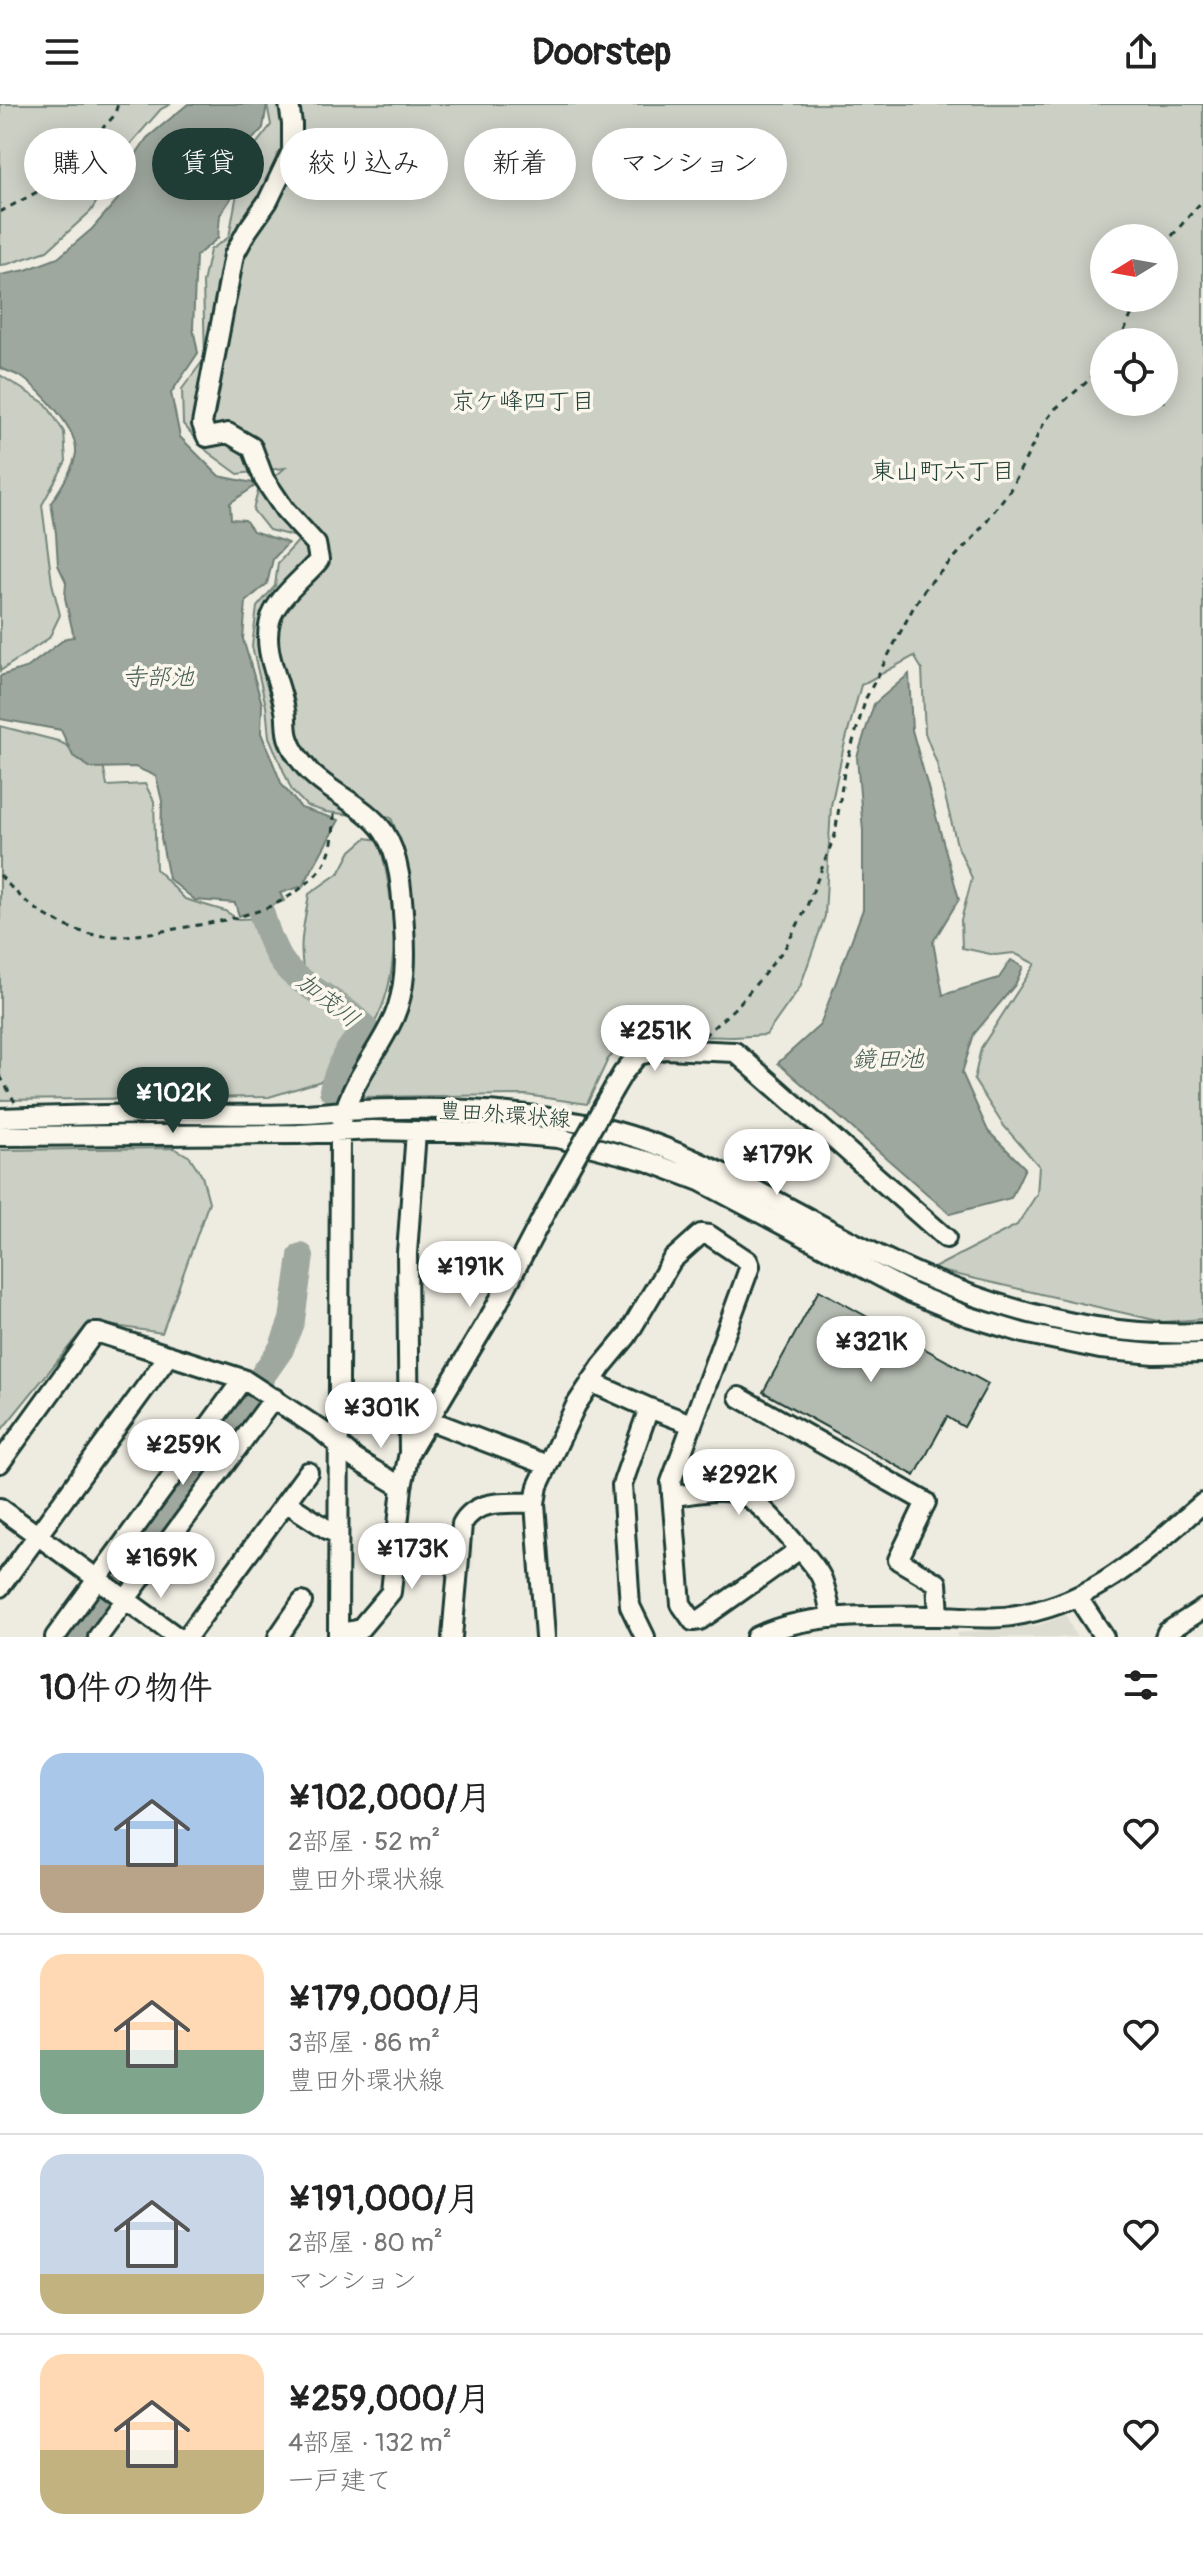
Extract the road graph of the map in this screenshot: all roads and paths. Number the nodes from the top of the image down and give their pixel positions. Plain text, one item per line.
1 (118, 104) edge
2 (289, 104) edge
3 (1203, 200) edge
4 (0, 212) edge
5 (1178, 229) edge
6 (1090, 379) edge
7 (342, 797) junction
8 (0, 875) edge
9 (690, 1050) junction
10 (0, 1076) edge
11 (16, 1104) dead end
12 (343, 1111) junction
13 (0, 1118) edge
14 (340, 1132) junction
15 (416, 1132) junction
16 (0, 1136) edge
17 (946, 1238) dead end
18 (1203, 1333) edge
19 (1203, 1353) edge
20 (169, 1355) junction
21 (244, 1379) junction
22 (591, 1382) junction
23 (274, 1397) junction
24 (739, 1397) dead end
25 (649, 1408) junction
26 (429, 1420) junction
27 (691, 1424) junction
28 (338, 1444) junction
29 (409, 1453) junction
30 (0, 1463) edge
31 (547, 1465) junction
32 (308, 1472) dead end
33 (402, 1487) junction
34 (672, 1496) junction
35 (287, 1503) junction
36 (535, 1503) junction
37 (1203, 1503) edge
38 (0, 1508) edge
39 (337, 1534) junction
40 (39, 1536) junction
41 (800, 1549) junction
42 (0, 1587) edge
43 (112, 1589) junction
44 (1078, 1598) junction
45 (302, 1602) dead end
46 (1203, 1609) edge
47 (939, 1616) junction
48 (832, 1618) junction
49 (338, 1635) edge
50 (758, 1636) edge
51 (55, 1637) edge
52 (98, 1637) edge
53 (177, 1637) edge
54 (187, 1637) edge
55 (278, 1637) edge
56 (452, 1637) edge
57 (545, 1637) edge
58 (645, 1637) edge
59 (1104, 1637) edge
60 (1165, 1637) edge

1 - 4 path
2 - 7 street
3 - 5 path
6 - 9 path
7 - 8 path
7 - 12 street
9 - 17 street
9 - 26 street, bridge
10 - 11 path
12 - 13 street, 豊田外環状線
12 - 14 street
12 - 18 street, 豊田外環状線
14 - 15 street, 豊田外環状線
14 - 16 street, 豊田外環状線
14 - 28 street
15 - 19 street, 豊田外環状線
15 - 29 street
20 - 21 street
20 - 30 street
20 - 40 street
21 - 23 street
21 - 43 street
22 - 25 street
22 - 27 street
22 - 31 street
23 - 28 street
23 - 43 street
24 - 47 street
25 - 27 street
25 - 58 street
26 - 29 street
26 - 31 street
27 - 34 street
28 - 33 street
28 - 39 street
29 - 33 street
31 - 36 street
32 - 35 street
33 - 49 street
34 - 41 street
34 - 41 street
35 - 39 street
35 - 54 street
36 - 56 street
36 - 57 street
37 - 44 street
38 - 40 street
39 - 49 street
40 - 42 street
40 - 43 street
41 - 48 street
43 - 51 street
43 - 52 street
43 - 53 street
44 - 47 street
44 - 59 street
45 - 55 street
46 - 60 street
47 - 48 street
48 - 50 street

